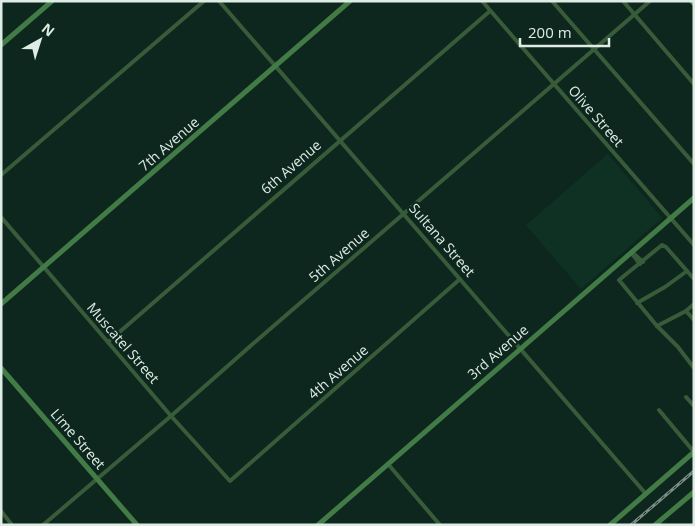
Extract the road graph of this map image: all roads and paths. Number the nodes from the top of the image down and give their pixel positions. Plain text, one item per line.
1 (52, 1) edge
2 (204, 1) edge
3 (219, 1) edge
4 (350, 1) edge
5 (482, 1) edge
6 (552, 1) edge
7 (623, 1) edge
8 (650, 1) edge
9 (490, 11) junction
10 (634, 14) junction
11 (1, 45) edge
12 (594, 50) junction
13 (276, 66) junction
14 (554, 84) junction
15 (694, 84) edge
16 (340, 140) junction
17 (694, 164) edge
18 (1, 175) edge
19 (694, 198) edge
20 (405, 214) junction
21 (1, 217) edge
22 (670, 219) junction
23 (694, 245) edge
24 (632, 252) junction
25 (642, 263) junction
26 (44, 267) junction
27 (687, 271) junction
28 (460, 279) junction
29 (694, 279) edge
30 (637, 303) junction
31 (1, 304) edge
32 (694, 304) edge
33 (686, 310) junction
34 (694, 320) edge
35 (657, 326) junction
36 (108, 342) junction
37 (520, 348) junction
38 (1, 368) edge
39 (694, 368) edge
40 (686, 396) dead end
41 (694, 406) edge
42 (659, 410) dead end
43 (172, 416) junction
44 (694, 452) edge
45 (388, 463) junction
46 (97, 478) junction
47 (230, 481) joint
48 (694, 492) edge
49 (646, 494) junction
50 (1, 512) edge
51 (12, 525) edge
52 (43, 525) edge
53 (137, 525) edge
54 (318, 525) edge
55 (440, 525) edge
56 (610, 525) edge
57 (655, 525) edge

1 - 11 street
2 - 18 street
3 - 13 street, Sultana Street
4 - 13 street, 7th Avenue
5 - 9 street, Olive Street
6 - 12 street
7 - 10 street
8 - 10 street, 5th Avenue
9 - 14 street, Olive Street
9 - 16 street, 6th Avenue
10 - 12 street, 5th Avenue
10 - 15 street
12 - 14 street, 5th Avenue
12 - 17 street
13 - 16 street, Sultana Street
13 - 26 street, 7th Avenue
14 - 20 street, 5th Avenue
14 - 22 street, Olive Street
16 - 20 street, Sultana Street
16 - 36 street, 6th Avenue
19 - 22 street, 3rd Avenue
20 - 28 street, Sultana Street
20 - 43 street, 5th Avenue
21 - 26 street, Muscatel Street
22 - 23 street, Olive Street
22 - 24 street, 3rd Avenue
24 - 25 street
24 - 37 street, 3rd Avenue
25 - 27 street
25 - 30 street
26 - 31 street, 7th Avenue
26 - 36 street, Muscatel Street
27 - 29 street
27 - 30 street
28 - 37 street, Sultana Street
28 - 47 street, 4th Avenue
30 - 35 street
32 - 33 street
33 - 34 street
33 - 35 street
35 - 39 street
36 - 43 street, Muscatel Street
37 - 45 street, 3rd Avenue
37 - 49 street, Sultana Street
38 - 46 street, Lime Street
40 - 41 street
42 - 44 street
43 - 46 street, 5th Avenue
43 - 47 street, Muscatel Street
44 - 49 street
45 - 54 street, 3rd Avenue
45 - 55 street
46 - 52 street, 5th Avenue
46 - 53 street, Lime Street
48 - 57 street
49 - 56 street
50 - 51 street

